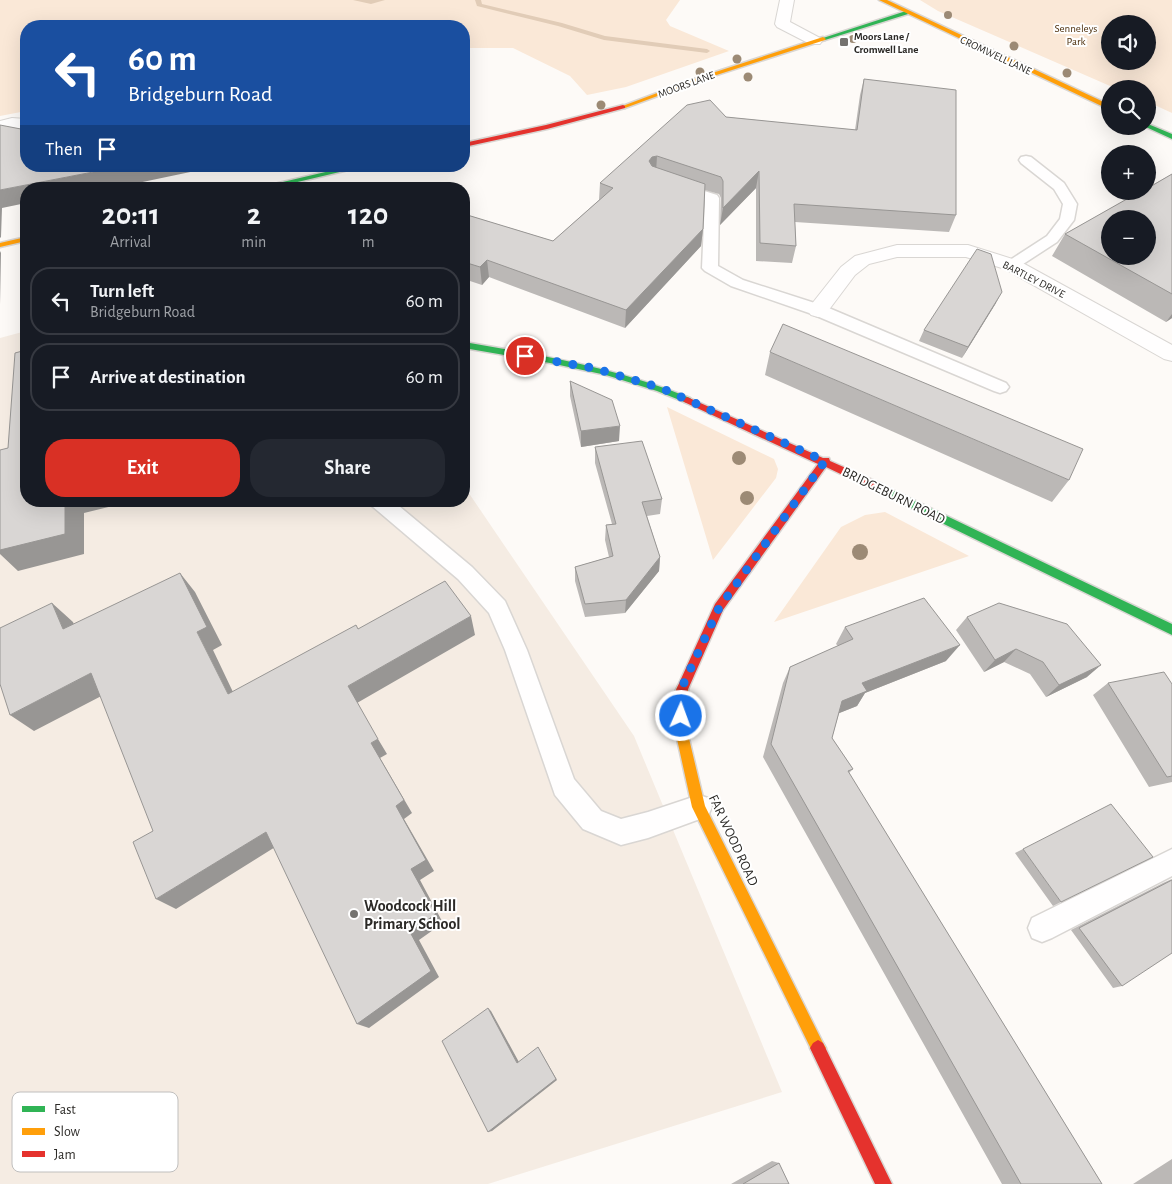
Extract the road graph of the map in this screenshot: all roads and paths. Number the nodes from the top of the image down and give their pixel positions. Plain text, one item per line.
1 (787, 0) edge
2 (882, 0) edge
3 (906, 13) junction
4 (815, 41) junction
5 (1101, 104) edge
6 (20, 124) edge
7 (0, 126) edge
8 (1156, 130) edge
9 (1172, 137) edge
10 (470, 144) edge
11 (1026, 160) dead end
12 (337, 172) edge
13 (305, 182) edge
14 (665, 182) edge
15 (20, 240) edge
16 (0, 245) edge
17 (1012, 265) junction
18 (818, 310) junction
19 (470, 346) edge
20 (1172, 354) edge
21 (1000, 387) dead end
22 (825, 461) junction
23 (386, 507) edge
24 (1172, 630) edge
25 (699, 807) junction
26 (1172, 862) edge
27 (1042, 928) dead end
28 (884, 1184) edge

1 - 4 street
2 - 3 street, CROMWELL LANE
3 - 4 street, MOORS LANE
3 - 5 street, CROMWELL LANE
4 - 10 street, MOORS LANE
6 - 7 street
8 - 9 street
11 - 17 lane
12 - 13 street
14 - 18 lane
15 - 16 street
17 - 18 street, BARTLEY DRIVE
17 - 20 street, BARTLEY DRIVE
18 - 21 lane
19 - 22 street, BRIDGEBURN ROAD
22 - 24 street, BRIDGEBURN ROAD
22 - 25 street, FAR WOOD ROAD
23 - 25 lane
25 - 28 street, FAR WOOD ROAD
26 - 27 lane

